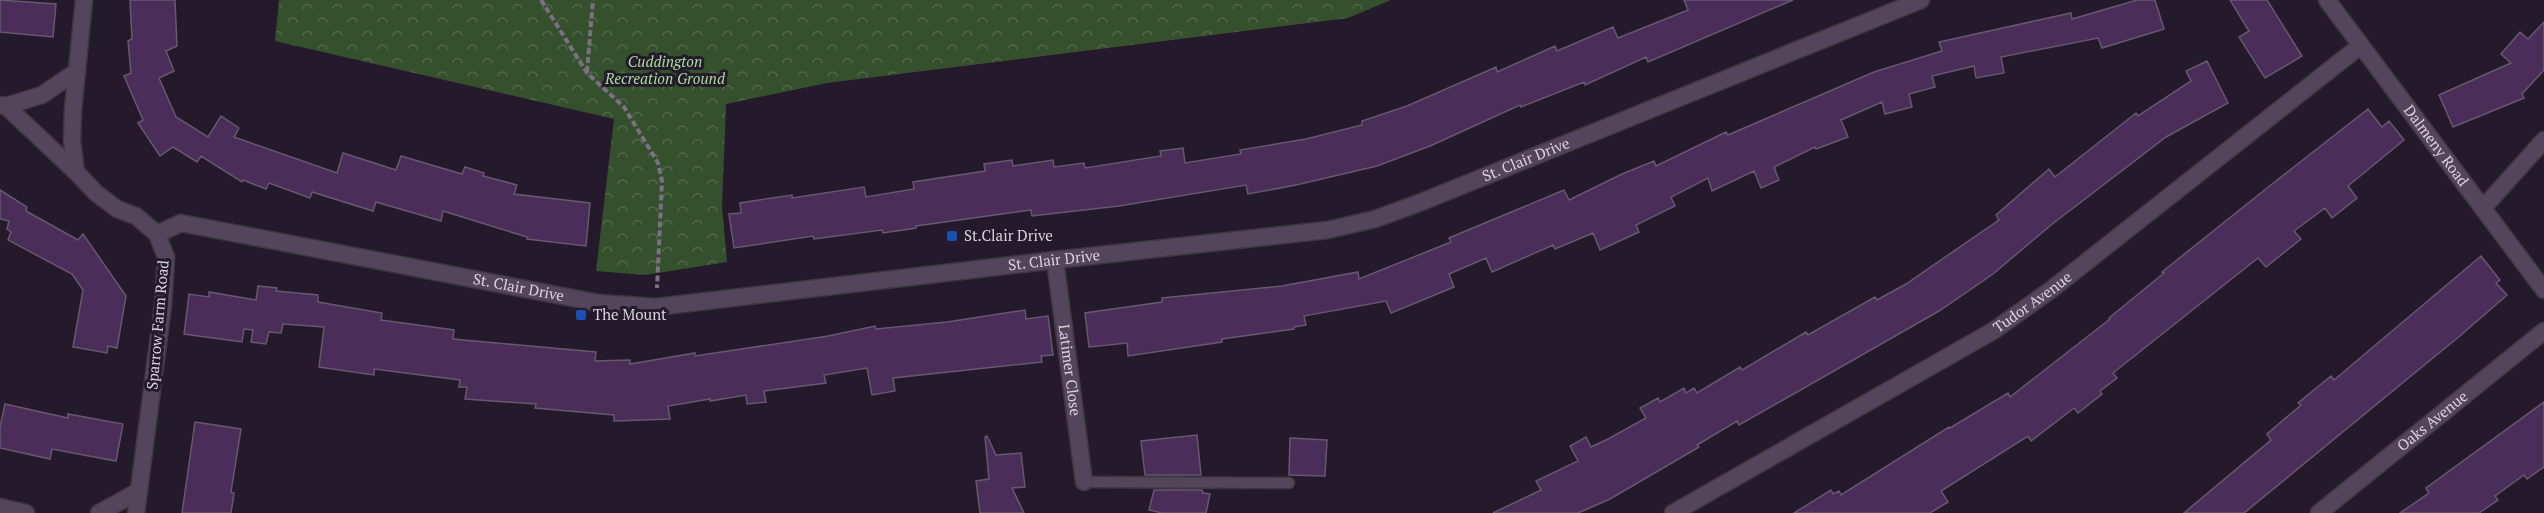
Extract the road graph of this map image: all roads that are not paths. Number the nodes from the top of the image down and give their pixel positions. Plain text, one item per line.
1 (84, 0) edge
2 (1921, 0) edge
3 (2327, 0) edge
4 (2360, 46) junction
5 (77, 71) junction
6 (3, 105) edge
7 (2544, 140) edge
8 (76, 172) junction
9 (2484, 207) junction
10 (157, 234) junction
11 (1055, 260) junction
12 (2544, 290) edge
13 (2544, 331) edge
14 (1084, 482) joint
15 (1289, 483) dead end
16 (139, 491) junction
17 (0, 507) edge
18 (26, 513) edge
19 (99, 513) edge
20 (136, 513) edge
21 (1673, 513) edge
22 (2319, 513) edge

1 - 5 street
2 - 11 street, St. Clair Drive
3 - 4 street, Dalmeny Road
4 - 9 street, Dalmeny Road
4 - 21 street, Tudor Avenue
5 - 6 street
5 - 8 street
6 - 8 street
7 - 9 street
8 - 10 street
9 - 12 street, Dalmeny Road
10 - 11 street, St. Clair Drive
10 - 16 street, Sparrow Farm Road
11 - 14 street, Latimer Close
13 - 22 street, Oaks Avenue
14 - 15 lane
16 - 19 street
16 - 20 street, Sparrow Farm Road
17 - 18 street

